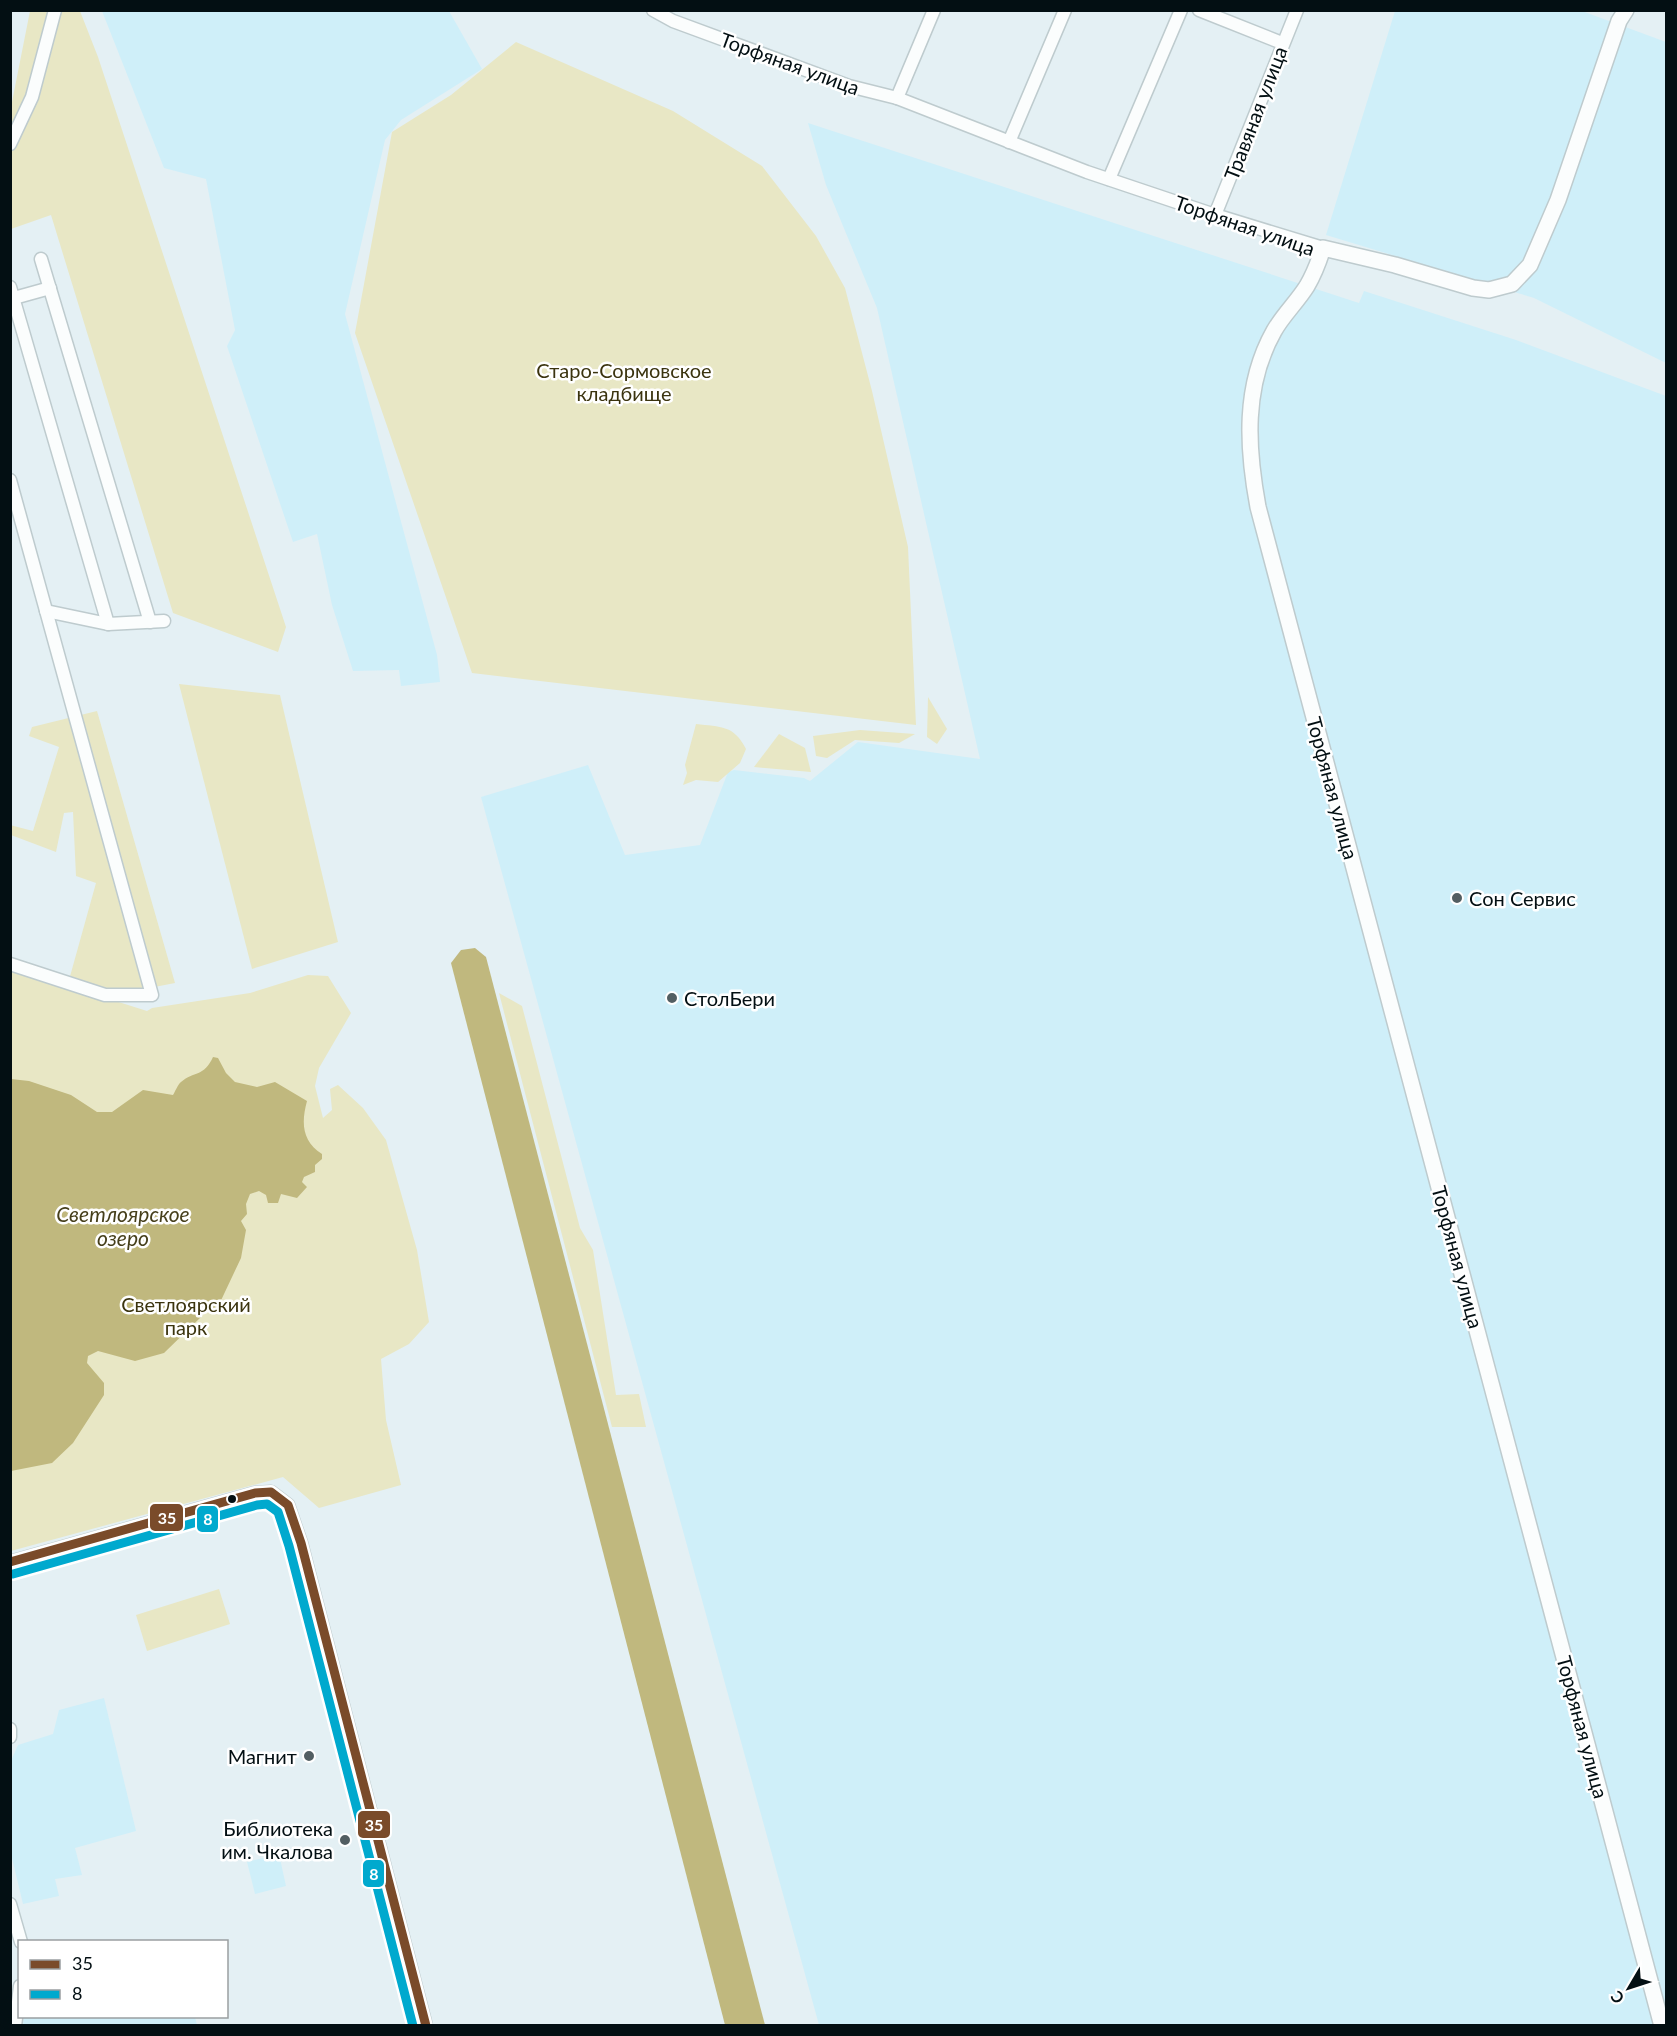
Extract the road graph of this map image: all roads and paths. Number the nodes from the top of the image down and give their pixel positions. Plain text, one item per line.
1 (56, 10) edge
2 (653, 10) edge
3 (934, 10) edge
4 (1065, 10) edge
5 (1180, 10) edge
6 (1199, 10) edge
7 (1297, 10) edge
8 (1626, 10) edge
9 (1282, 43) junction
10 (897, 98) junction
11 (1009, 142) junction
12 (10, 144) edge
13 (1109, 179) junction
14 (1215, 215) junction
15 (1323, 248) junction
16 (41, 259) dead end
17 (50, 288) junction
18 (11, 290) edge
19 (10, 480) edge
20 (46, 611) junction
21 (164, 621) dead end
22 (150, 622) junction
23 (108, 624) junction
24 (10, 963) edge
25 (10, 1562) edge
26 (10, 1729) edge
27 (10, 1737) edge
28 (10, 1904) edge
29 (21, 1940) edge
30 (18, 2002) edge
31 (15, 2025) edge
32 (426, 2025) edge
33 (1662, 2025) edge

1 - 12 street
2 - 10 street, Торфяная улица
3 - 10 street
4 - 11 street
5 - 13 street
6 - 9 street
7 - 9 street, Травяная улица
8 - 15 street
9 - 14 street, Травяная улица
10 - 11 street, Торфяная улица
11 - 13 street, Торфяная улица
13 - 14 street, Торфяная улица
14 - 15 street, Торфяная улица
15 - 33 street, Торфяная улица
16 - 17 street
17 - 18 street
17 - 22 street
18 - 23 street
19 - 20 street
20 - 23 street
20 - 24 street
21 - 22 street
22 - 23 street
25 - 32 street
26 - 27 street
28 - 29 street
30 - 31 street

